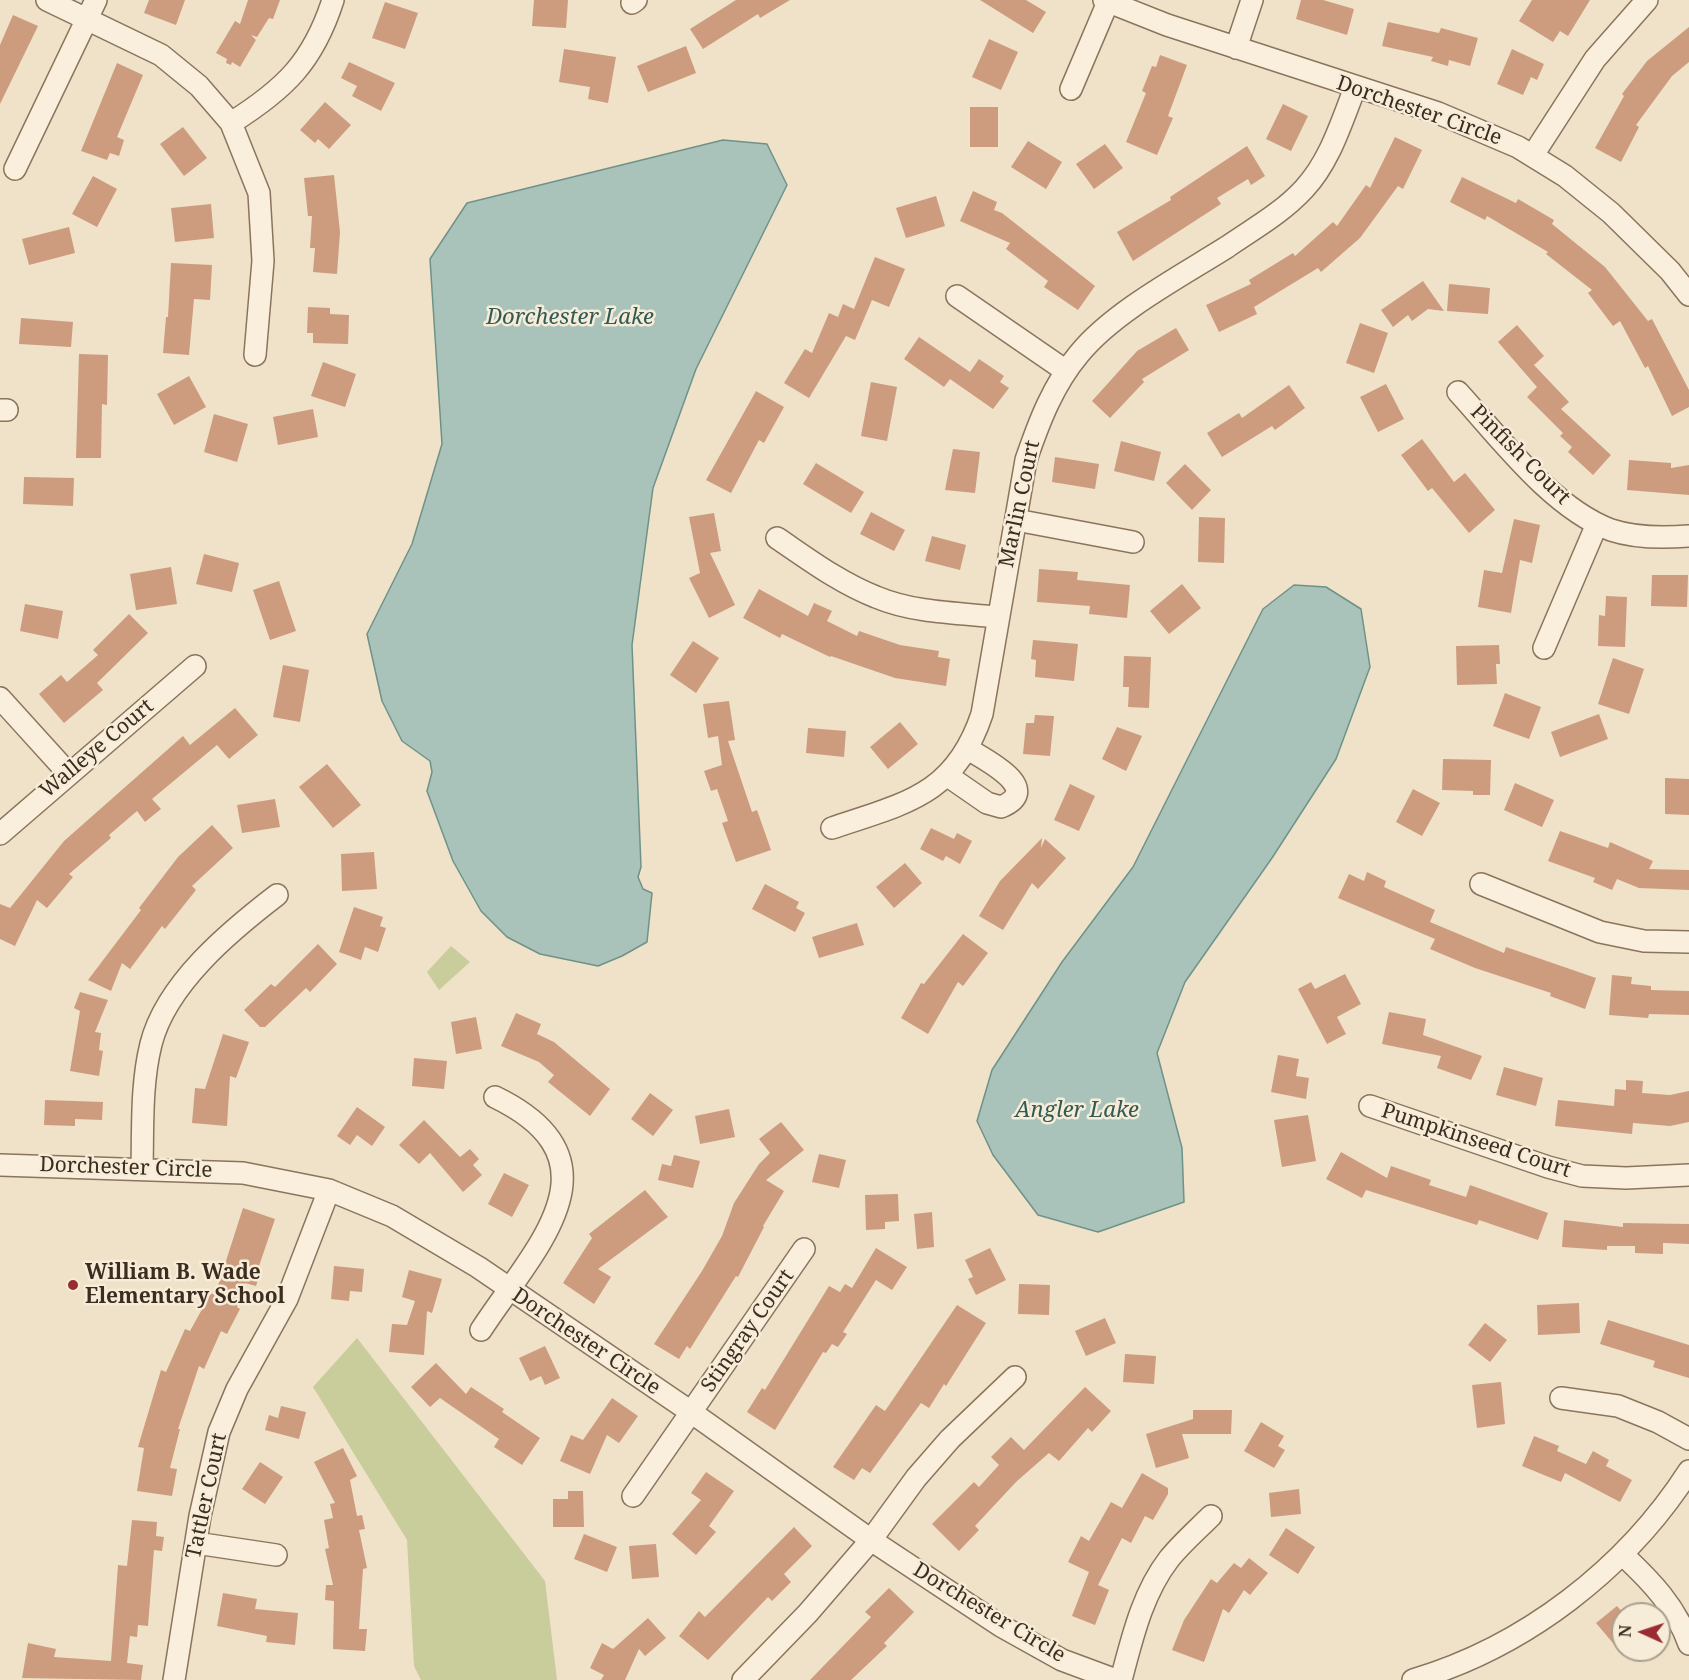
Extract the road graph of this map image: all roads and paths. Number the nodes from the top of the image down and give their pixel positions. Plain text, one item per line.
1 (47, 0) edge
2 (333, 0) edge
3 (1252, 0) edge
4 (1647, 0) edge
5 (1106, 1) edge
6 (91, 9) edge
7 (1236, 48) junction
8 (1355, 88) junction
9 (1071, 89) dead end
10 (231, 123) junction
11 (1533, 155) junction
12 (15, 169) dead end
13 (1689, 295) edge
14 (957, 296) dead end
15 (255, 355) dead end
16 (1065, 371) junction
17 (1458, 392) dead end
18 (1016, 520) junction
19 (1597, 524) junction
20 (1689, 536) edge
21 (777, 538) dead end
22 (1133, 542) dead end
23 (998, 617) junction
24 (1544, 648) dead end
25 (195, 666) dead end
26 (0, 698) edge
27 (968, 748) junction
28 (68, 773) junction
29 (948, 776) junction
30 (832, 828) dead end
31 (0, 834) edge
32 (1481, 884) dead end
33 (277, 895) dead end
34 (1689, 942) edge
35 (495, 1097) dead end
36 (1370, 1106) dead end
37 (0, 1165) edge
38 (142, 1168) junction
39 (1689, 1175) edge
40 (329, 1190) junction
41 (804, 1249) dead end
42 (508, 1289) junction
43 (481, 1330) dead end
44 (1015, 1377) dead end
45 (1561, 1398) dead end
46 (691, 1412) junction
47 (1689, 1439) edge
48 (1689, 1471) edge
49 (633, 1496) dead end
50 (1211, 1516) dead end
51 (871, 1540) junction
52 (196, 1543) junction
53 (276, 1554) dead end
54 (1623, 1555) junction
55 (1689, 1644) edge
56 (174, 1680) edge
57 (743, 1680) edge
58 (1116, 1680) edge
59 (1120, 1680) edge
60 (1413, 1680) edge

1 - 6 street
2 - 10 street
3 - 7 street
4 - 11 street
5 - 7 street, Dorchester Circle
5 - 9 street
6 - 10 street
6 - 12 street
7 - 8 street, Dorchester Circle
8 - 11 street, Dorchester Circle
8 - 16 street, Marlin Court
10 - 15 street
11 - 13 street, Dorchester Circle
14 - 16 street
16 - 18 street, Marlin Court
17 - 19 street, Pinfish Court
18 - 22 street
18 - 23 street, Marlin Court
19 - 20 street, Pinfish Court
19 - 24 street
21 - 23 street
23 - 27 street, Marlin Court
25 - 28 street, Walleye Court
26 - 28 street
27 - 29 street, Marlin Court
27 - 29 street
28 - 31 street, Walleye Court
29 - 30 street, Marlin Court
32 - 34 street
33 - 38 street
35 - 42 street
36 - 39 street, Pumpkinseed Court
37 - 38 street, Dorchester Circle
38 - 40 street, Dorchester Circle
40 - 42 street, Dorchester Circle
40 - 52 street, Tattler Court
41 - 46 street, Stingray Court
42 - 43 street
42 - 46 street, Dorchester Circle
44 - 51 street
45 - 47 street
46 - 49 street, Stingray Court
46 - 51 street, Dorchester Circle
48 - 54 street
50 - 59 street
51 - 57 street
51 - 58 street, Dorchester Circle
52 - 53 street
52 - 56 street, Tattler Court
54 - 55 street
54 - 60 street

